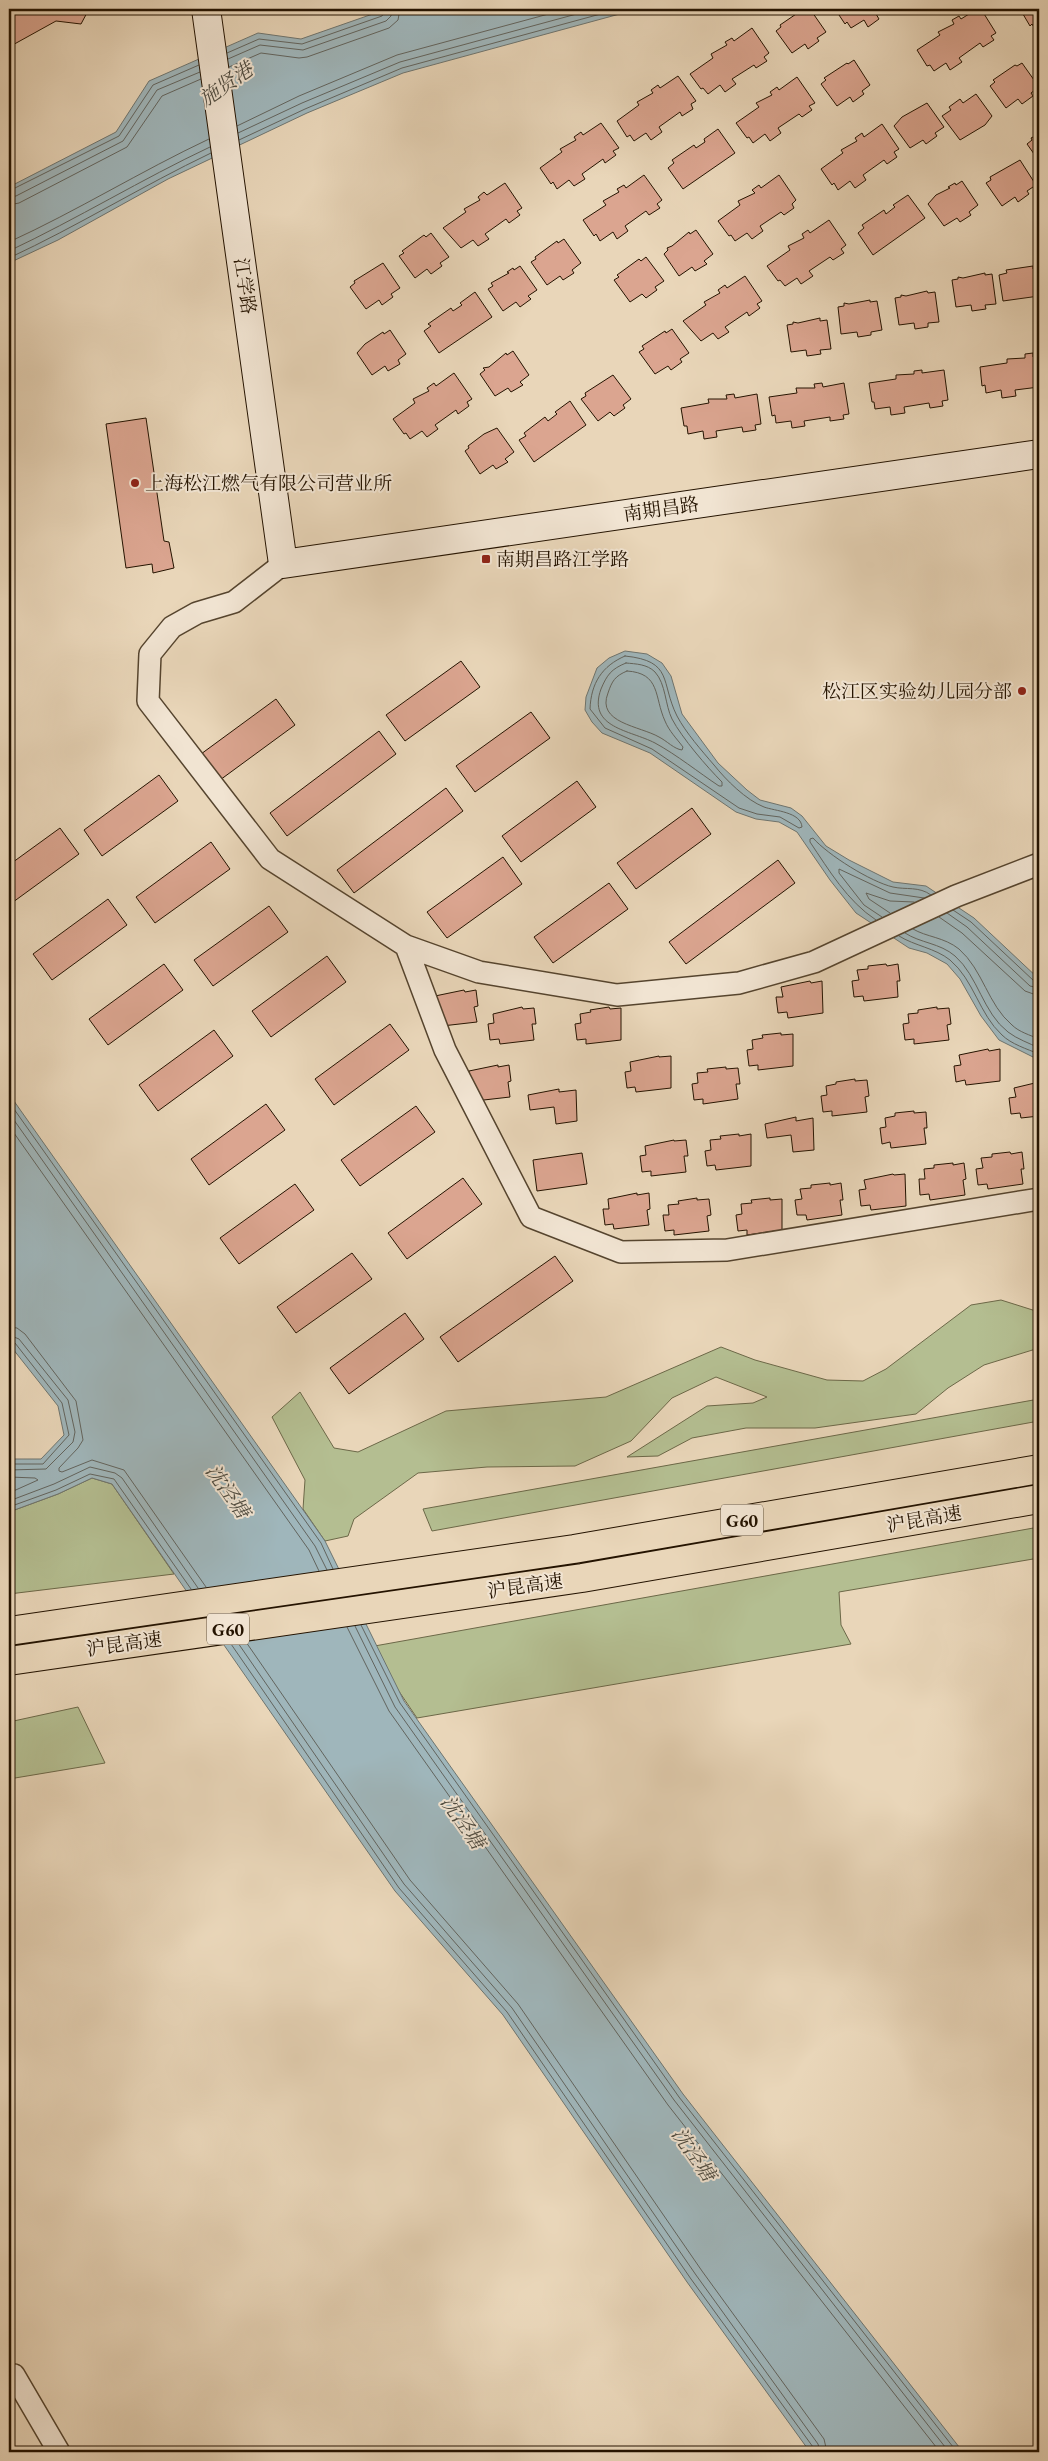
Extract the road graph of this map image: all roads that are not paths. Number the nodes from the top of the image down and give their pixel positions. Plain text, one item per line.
1 (206, 9) edge
2 (1039, 454) edge
3 (282, 564) junction
4 (1039, 864) edge
5 (406, 946) junction
6 (1039, 1199) edge
7 (1039, 1469) edge
8 (1039, 1499) edge
9 (9, 1631) edge
10 (9, 1661) edge
11 (14, 2375) dead end
12 (59, 2452) edge

1 - 3 main road, 江学路
2 - 3 main road, 南期昌路
3 - 5 street
4 - 5 street
5 - 6 street
7 - 9 highway, 沪昆高速 / G60
8 - 10 highway, 沪昆高速 / G60
11 - 12 street

